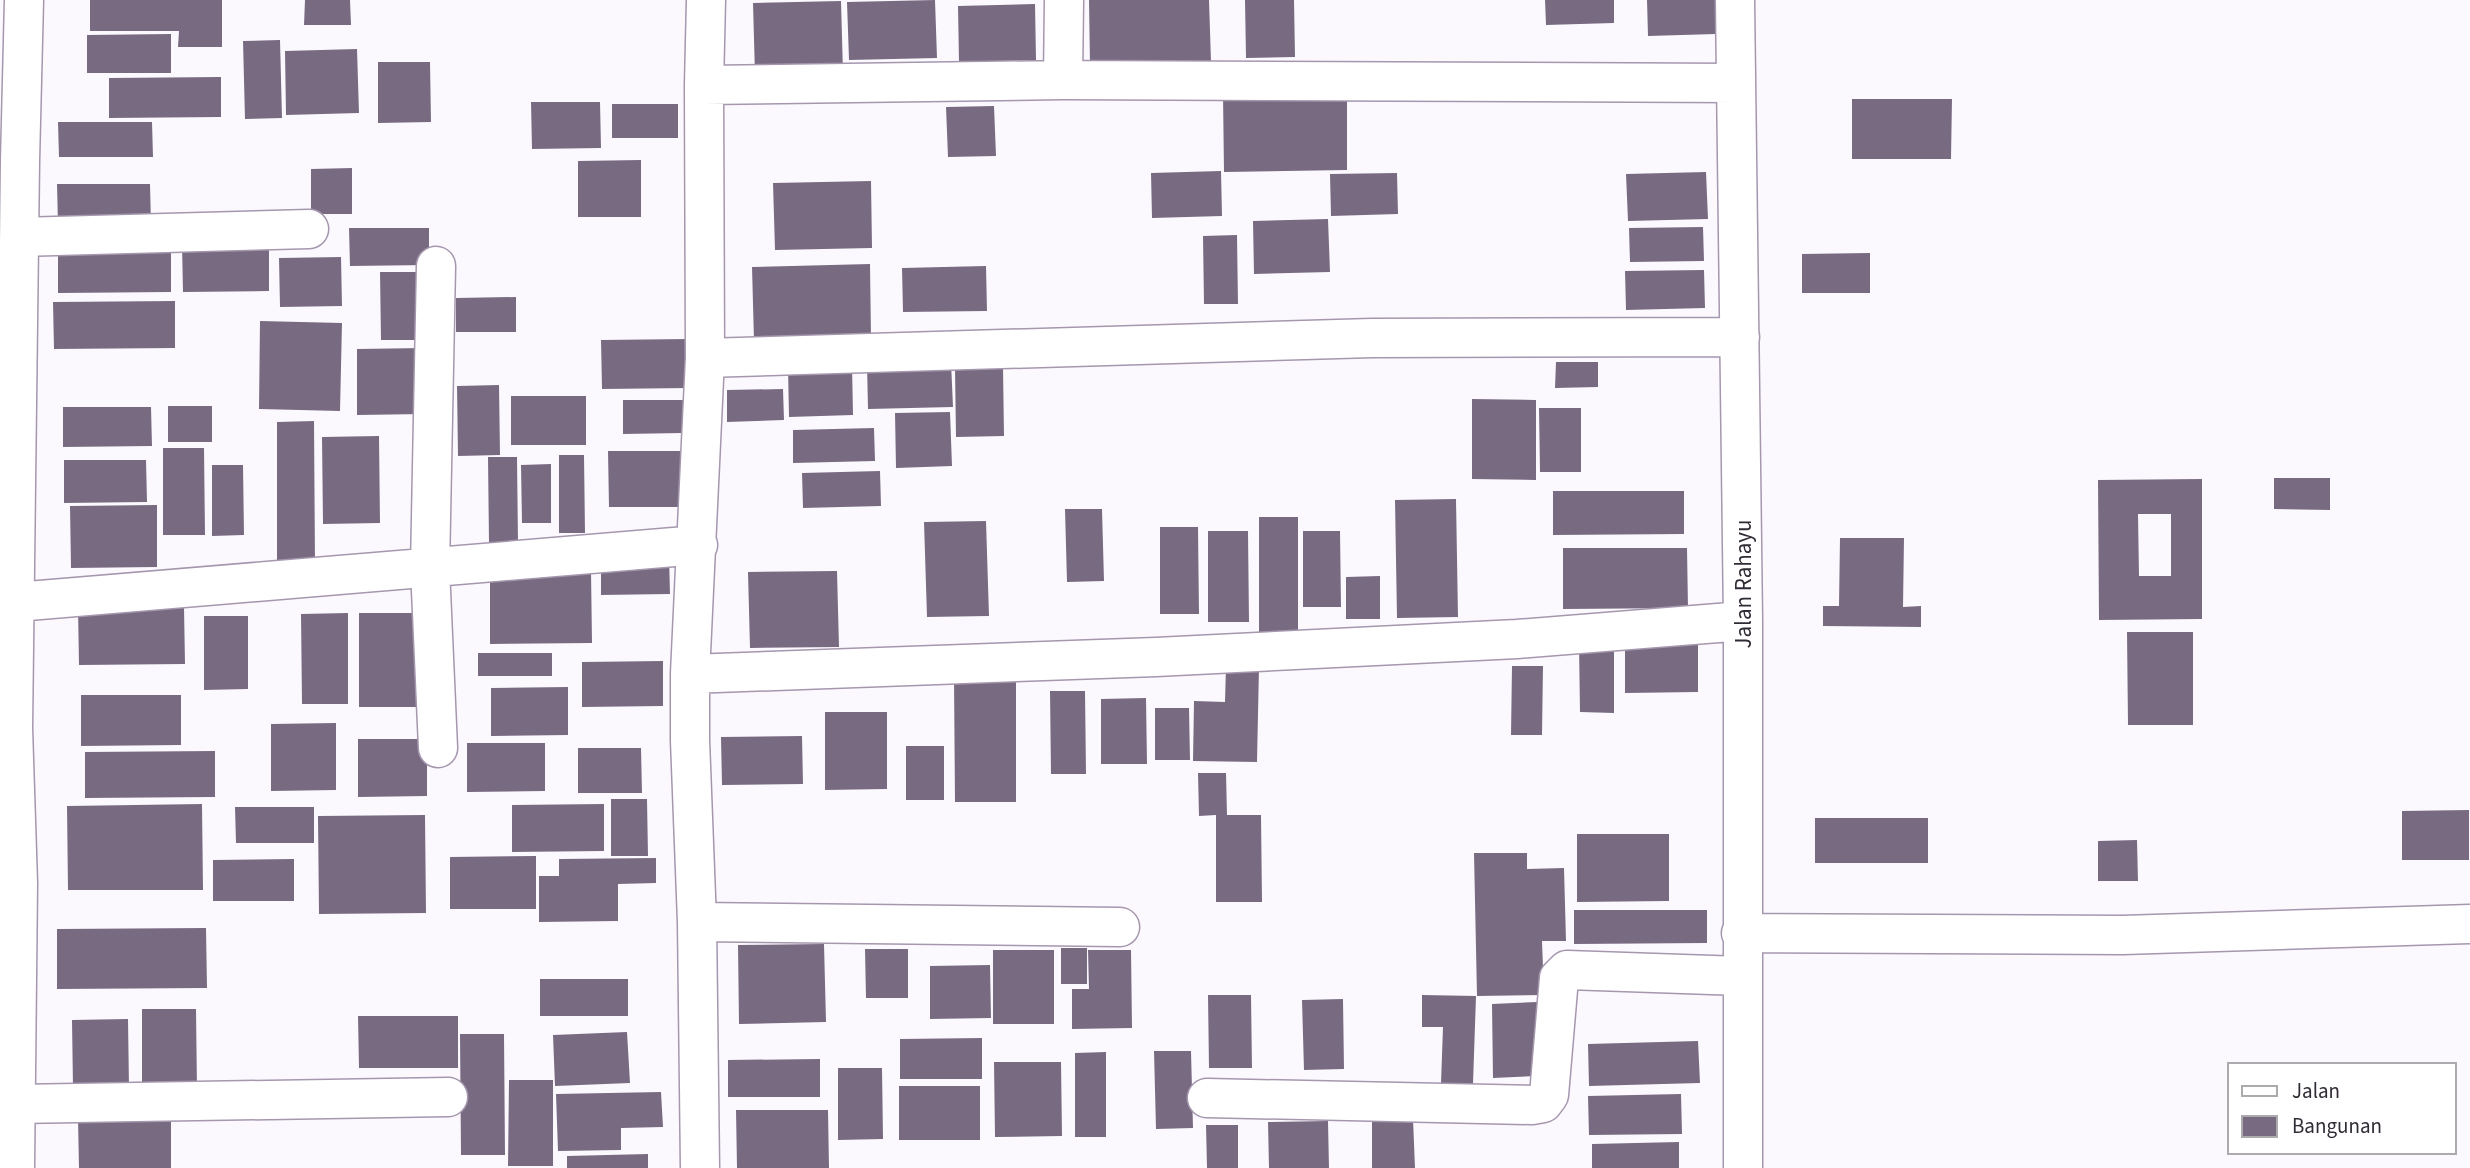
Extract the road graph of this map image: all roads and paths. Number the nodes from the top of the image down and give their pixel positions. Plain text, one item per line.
1 (24, 0) edge
2 (706, 0) edge
3 (1064, 0) edge
4 (1735, 0) edge
5 (1063, 80) junction
6 (1735, 83) junction
7 (704, 85) junction
8 (10, 161) edge
9 (309, 229) dead end
10 (19, 237) junction
11 (436, 266) dead end
12 (1740, 337) junction
13 (705, 358) junction
14 (698, 545) junction
15 (430, 568) junction
16 (16, 602) junction
17 (1743, 621) junction
18 (690, 674) junction
19 (7, 728) edge
20 (438, 748) dead end
21 (697, 922) junction
22 (2470, 924) edge
23 (1120, 927) dead end
24 (1741, 933) junction
25 (1741, 976) junction
26 (8, 1022) edge
27 (448, 1097) dead end
28 (1207, 1098) dead end
29 (16, 1104) junction
30 (15, 1168) edge
31 (700, 1168) edge
32 (1742, 1168) edge

1 - 8 street
2 - 7 street
3 - 5 street
4 - 6 street, Jalan Rahayu
5 - 6 street
5 - 7 street
6 - 12 street, Jalan Rahayu
7 - 13 street
8 - 10 street
9 - 10 street
10 - 16 street
11 - 15 street
12 - 13 street
12 - 17 street, Jalan Rahayu
13 - 14 street
14 - 15 street
14 - 18 street
15 - 16 street
15 - 20 street
16 - 19 street
17 - 18 street
17 - 24 street, Jalan Rahayu
18 - 21 street
19 - 26 street
21 - 23 street
21 - 31 street
22 - 24 street
24 - 25 street, Jalan Rahayu
25 - 28 street
25 - 32 street, Jalan Rahayu
26 - 29 street
27 - 29 street
29 - 30 street

